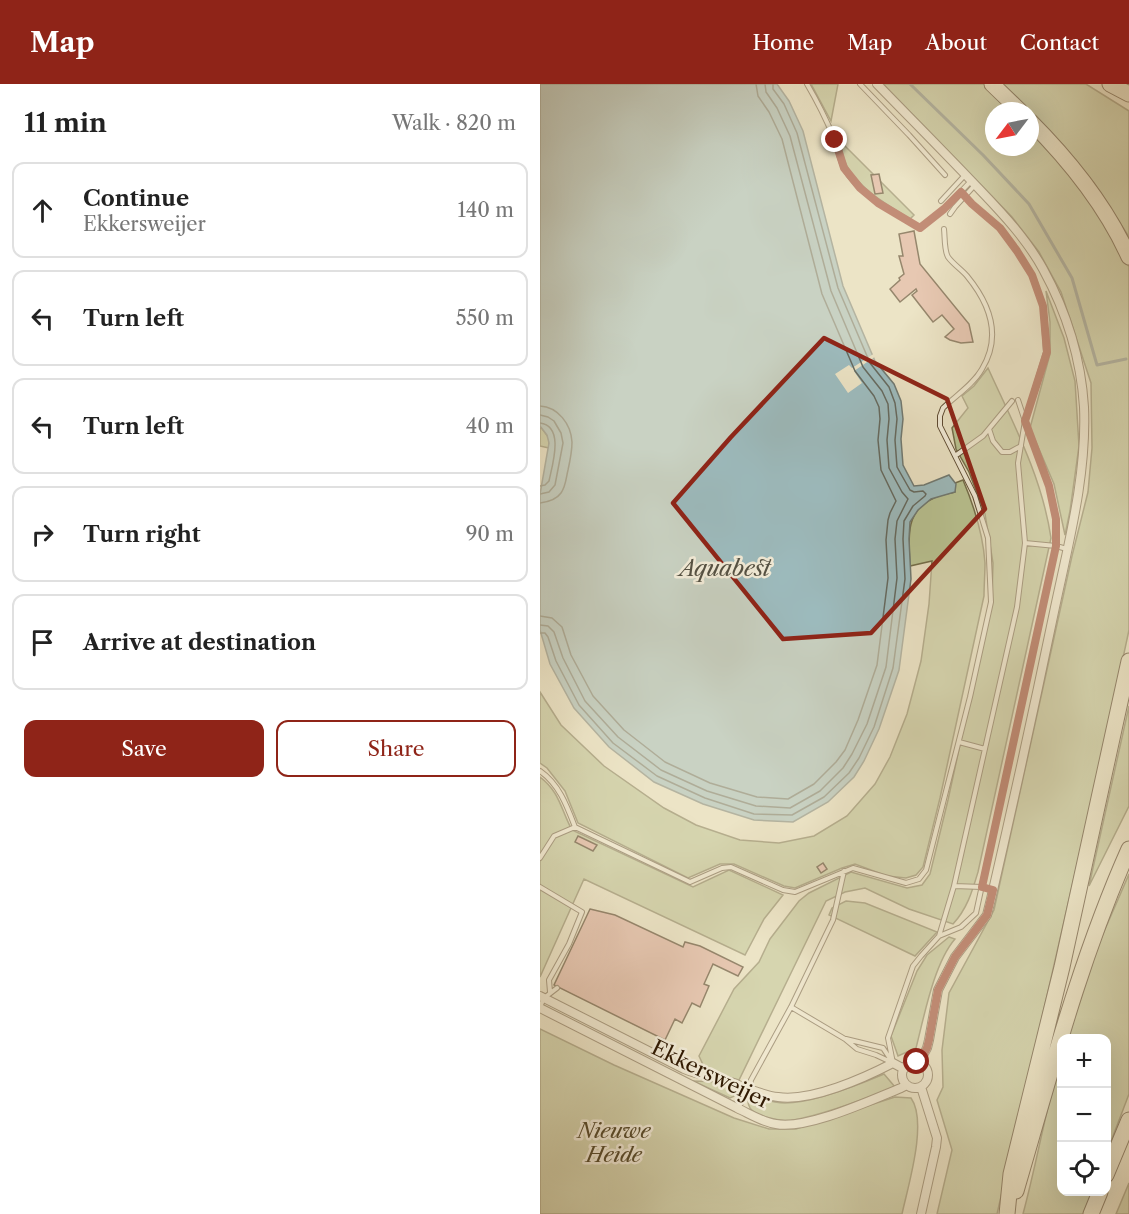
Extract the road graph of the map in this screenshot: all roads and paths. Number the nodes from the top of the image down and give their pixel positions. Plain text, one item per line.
1 (807, 84) edge
2 (860, 84) edge
3 (877, 84) edge
4 (992, 84) edge
5 (1110, 84) edge
6 (1129, 94) edge
7 (1011, 102) edge
8 (1039, 131) edge
9 (945, 175) dead end
10 (971, 180) junction
11 (961, 192) junction
12 (965, 196) junction
13 (941, 201) dead end
14 (950, 214) dead end
15 (944, 230) dead end
16 (1129, 257) edge
17 (1018, 400) dead end
18 (1012, 401) dead end
19 (1025, 421) junction
20 (989, 429) junction
21 (1021, 446) junction
22 (955, 456) junction
23 (1025, 543) junction
24 (1056, 546) junction
25 (1067, 549) junction
26 (1129, 661) edge
27 (958, 742) junction
28 (985, 749) junction
29 (540, 771) edge
30 (575, 826) junction
31 (1129, 849) edge
32 (540, 858) edge
33 (844, 871) junction
34 (954, 886) junction
35 (540, 887) edge
36 (982, 887) junction
37 (993, 890) junction
38 (939, 936) junction
39 (557, 988) dead end
40 (544, 995) edge
41 (790, 1007) junction
42 (540, 1008) edge
43 (845, 1039) junction
44 (893, 1063) junction
45 (919, 1063) junction
46 (904, 1069) junction
47 (907, 1085) junction
48 (921, 1087) junction
49 (750, 1088) junction
50 (737, 1108) junction
51 (1129, 1120) edge
52 (1111, 1165) edge
53 (1098, 1196) edge
54 (921, 1214) edge
55 (1008, 1214) edge
56 (1091, 1214) edge

1 - 11 lane
2 - 9 lane
3 - 10 street
4 - 7 highway
5 - 6 highway
8 - 16 highway
10 - 11 lane
10 - 12 lane
10 - 13 lane
10 - 25 street
11 - 12 lane
12 - 14 lane
12 - 19 lane
15 - 22 lane
17 - 19 lane
18 - 20 lane
19 - 21 lane
19 - 24 lane
20 - 21 lane
20 - 22 lane
21 - 23 lane
22 - 27 lane
23 - 24 lane
23 - 28 lane
24 - 25 lane
24 - 36 lane
25 - 37 street
26 - 55 highway
27 - 28 lane
27 - 33 lane
28 - 34 lane
29 - 30 lane
30 - 32 lane
30 - 33 lane
31 - 55 highway
33 - 41 lane
34 - 36 lane
34 - 38 lane
35 - 40 lane
36 - 37 lane
36 - 38 lane
37 - 45 street
38 - 44 lane
39 - 40 lane
40 - 42 lane
40 - 49 street, Ekkersweijer
41 - 43 lane
41 - 49 lane
42 - 50 street, Ekkersweijer
43 - 44 lane
43 - 44 lane
44 - 46 street
44 - 49 street, Ekkersweijer
45 - 46 street
45 - 48 street
46 - 47 street
47 - 48 street
47 - 50 street, Ekkersweijer
48 - 54 street
49 - 50 lane
51 - 52 highway
53 - 56 highway

